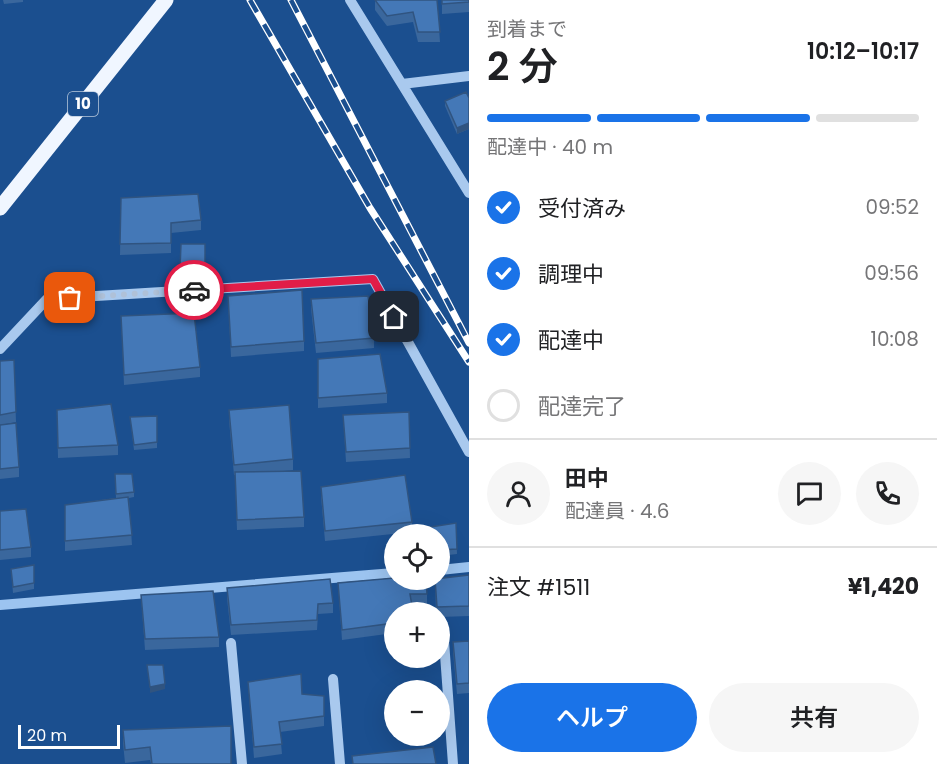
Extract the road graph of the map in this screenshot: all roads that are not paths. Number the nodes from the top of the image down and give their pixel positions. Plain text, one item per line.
1 (166, 0) edge
2 (350, 0) edge
3 (469, 76) edge
4 (402, 84) junction
5 (469, 193) edge
6 (0, 208) edge
7 (0, 349) edge
8 (469, 452) edge
9 (231, 643) dead end
10 (446, 668) edge
11 (333, 679) dead end
12 (242, 764) edge
13 (340, 764) edge
14 (453, 764) edge

1 - 6 main road, 10
2 - 4 street
3 - 4 street
4 - 5 street
7 - 8 street
9 - 12 street
10 - 14 street
11 - 13 street

